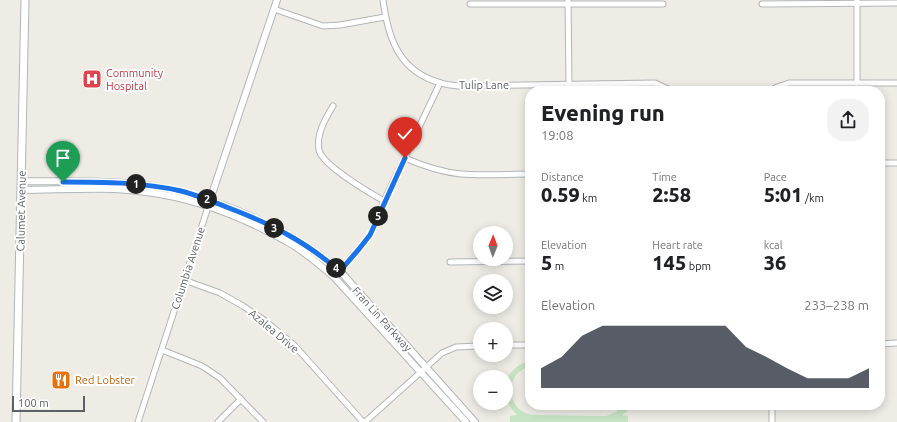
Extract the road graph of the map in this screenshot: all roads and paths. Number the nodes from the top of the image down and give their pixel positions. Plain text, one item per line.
1 (25, 0) edge
2 (277, 0) edge
3 (383, 0) edge
4 (857, 1) edge
5 (568, 2) edge
6 (897, 3) edge
7 (470, 4) dead end
8 (663, 4) dead end
9 (762, 4) dead end
10 (274, 9) junction
11 (385, 17) junction
12 (857, 83) junction
13 (897, 83) edge
14 (440, 84) junction
15 (569, 84) junction
16 (601, 84) joint
17 (662, 86) edge
18 (780, 86) edge
19 (333, 106) dead end
20 (405, 158) junction
21 (885, 163) edge
22 (897, 163) edge
23 (525, 174) edge
24 (21, 181) junction
25 (21, 190) junction
26 (210, 200) junction
27 (384, 201) junction
28 (208, 207) junction
29 (525, 261) edge
30 (450, 262) dead end
31 (340, 271) junction
32 (334, 277) junction
33 (184, 280) junction
34 (897, 343) edge
35 (885, 344) edge
36 (513, 345) edge
37 (525, 345) edge
38 (473, 346) edge
39 (162, 350) junction
40 (426, 367) junction
41 (420, 371) junction
42 (241, 399) junction
43 (772, 410) edge
44 (16, 422) edge
45 (138, 422) edge
46 (218, 422) edge
47 (263, 422) edge
48 (364, 422) edge
49 (466, 422) edge
50 (475, 422) edge
51 (772, 422) edge

1 - 24 main road, Calumet Avenue
2 - 10 street, Columbia Avenue
3 - 11 street, Tulip Lane
4 - 6 street
4 - 9 street
4 - 12 street
5 - 7 street
5 - 8 street
5 - 15 street
10 - 11 street
10 - 26 street, Columbia Avenue
11 - 14 street, Tulip Lane
12 - 13 street
12 - 18 street
14 - 15 street, Tulip Lane
14 - 20 street
15 - 16 street, Tulip Lane
16 - 17 street, Tulip Lane
19 - 27 street
20 - 23 street
20 - 27 street
21 - 22 street
24 - 25 main road, Calumet Avenue
24 - 26 street, Fran Lin Parkway
25 - 28 street, Fran Lin Parkway
25 - 44 main road, Calumet Avenue
26 - 28 street, Columbia Avenue
26 - 31 street, Fran Lin Parkway
27 - 31 street
28 - 32 street, Fran Lin Parkway
28 - 33 street, Columbia Avenue
29 - 30 street
31 - 32 street
31 - 40 street, Fran Lin Parkway
32 - 41 street, Fran Lin Parkway
33 - 39 street, Columbia Avenue
33 - 48 street, Azalea Drive
34 - 35 street
36 - 37 street
38 - 40 street
39 - 42 street
39 - 45 street, Columbia Avenue
40 - 41 street
40 - 50 street, Fran Lin Parkway
41 - 48 street
41 - 49 street, Fran Lin Parkway
42 - 46 street
42 - 47 street
43 - 51 street

